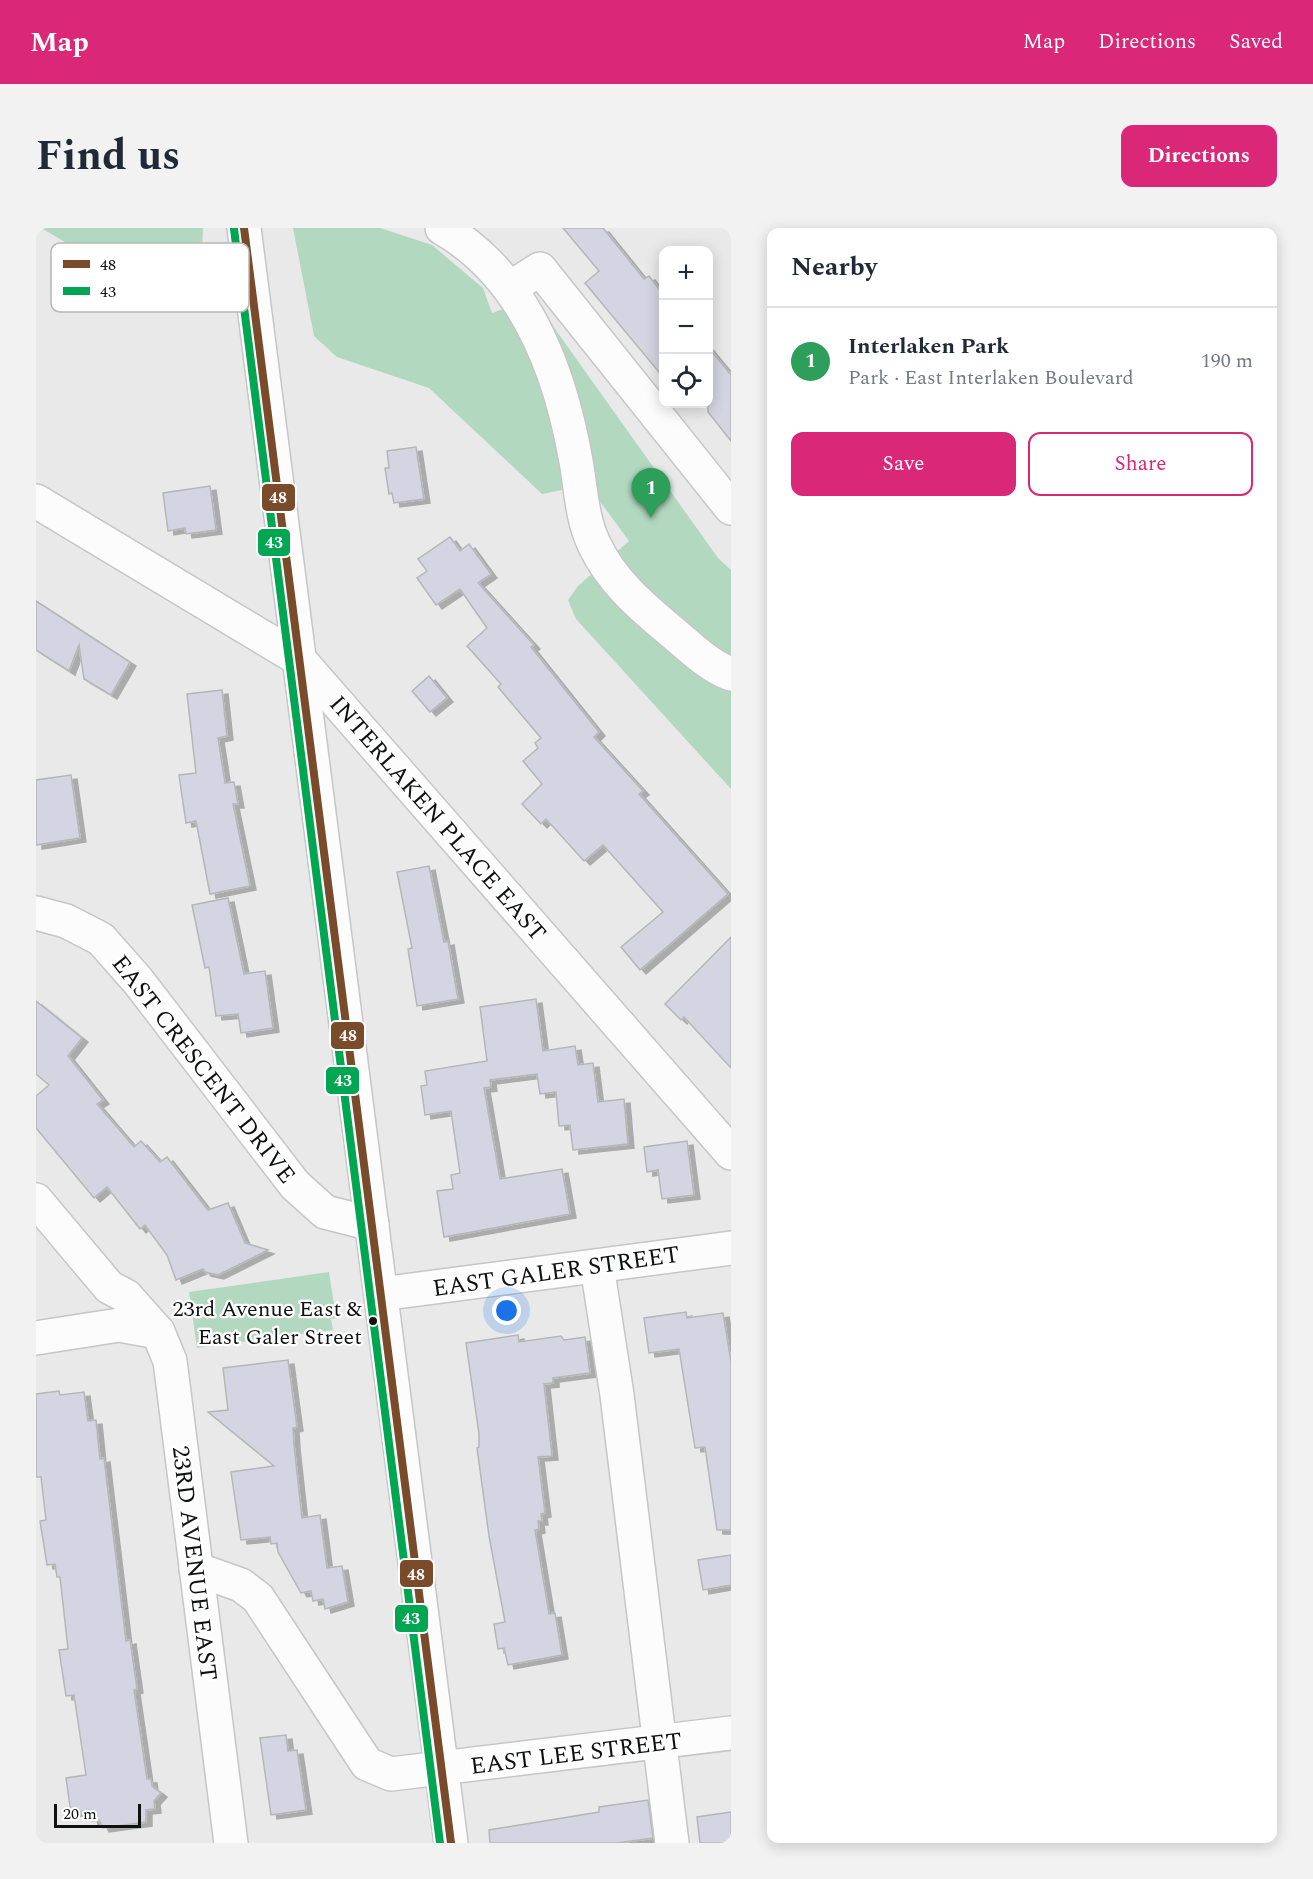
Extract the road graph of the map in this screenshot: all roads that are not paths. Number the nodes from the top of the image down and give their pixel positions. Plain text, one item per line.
1 (244, 228) edge
2 (442, 228) edge
3 (246, 243) edge
4 (249, 266) edge
5 (510, 288) junction
6 (36, 501) edge
7 (731, 508) edge
8 (300, 659) junction
9 (731, 674) edge
10 (36, 913) edge
11 (731, 1153) edge
12 (36, 1200) edge
13 (372, 1224) junction
14 (731, 1248) edge
15 (597, 1266) junction
16 (381, 1294) junction
17 (158, 1332) junction
18 (36, 1338) edge
19 (196, 1569) junction
20 (731, 1733) edge
21 (658, 1742) junction
22 (442, 1770) junction
23 (231, 1843) edge
24 (451, 1843) edge
25 (672, 1843) edge

1 - 3 street
2 - 5 street
4 - 8 street
5 - 7 street
5 - 9 street
6 - 8 street, INTERLAKEN PLACE EAST
8 - 11 street, INTERLAKEN PLACE EAST
8 - 13 street
10 - 13 street, EAST CRESCENT DRIVE
12 - 17 street, 23RD AVENUE EAST
13 - 16 street
14 - 15 street, EAST GALER STREET
15 - 16 street, EAST GALER STREET
15 - 21 street
16 - 22 street
17 - 18 street
17 - 19 street, 23RD AVENUE EAST
19 - 22 street, EAST LEE STREET
19 - 23 street, 23RD AVENUE EAST
20 - 21 street, EAST LEE STREET
21 - 22 street, EAST LEE STREET
21 - 25 street
22 - 24 street

